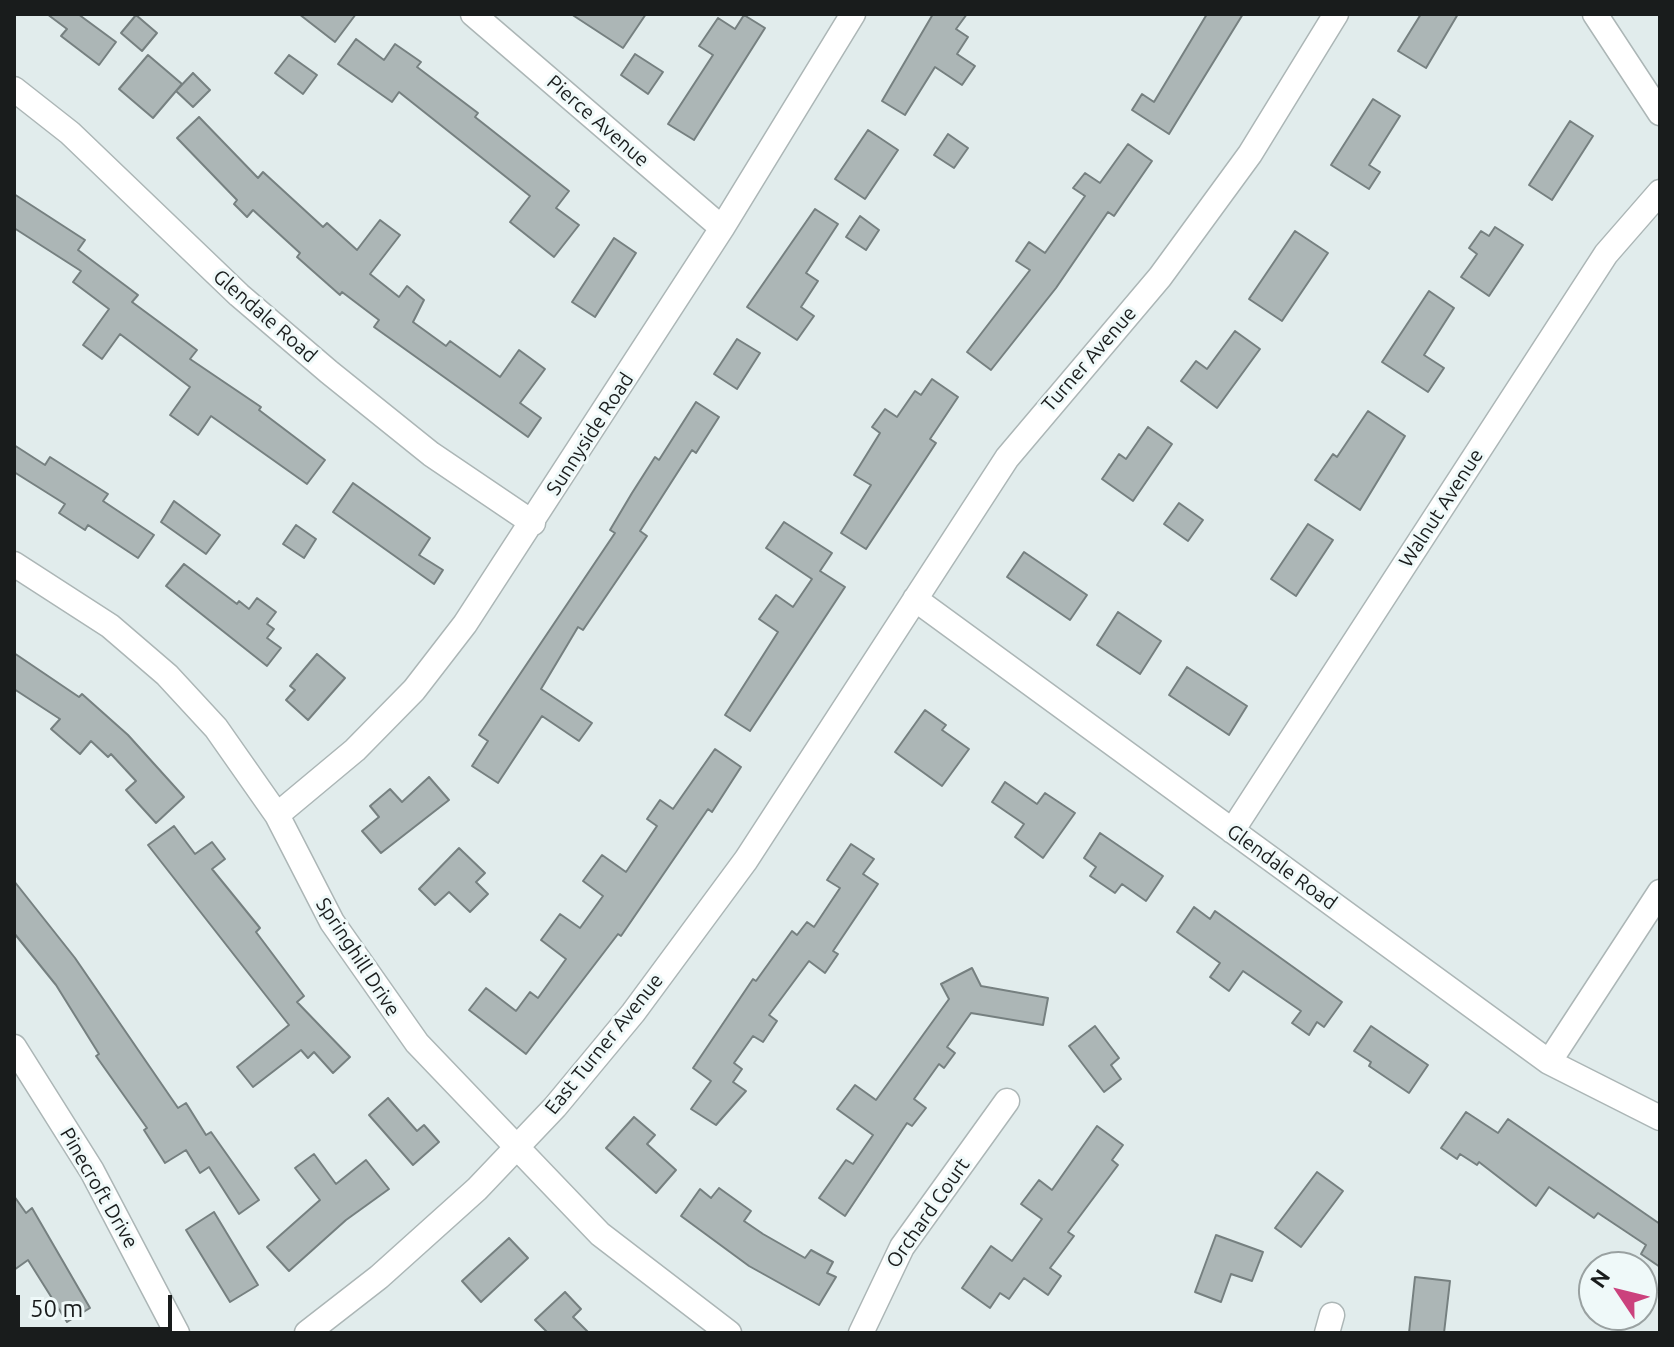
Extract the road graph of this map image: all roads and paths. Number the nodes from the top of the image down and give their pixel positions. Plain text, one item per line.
1 (473, 14) edge
2 (853, 14) edge
3 (1336, 14) edge
4 (1595, 14) edge
5 (14, 89) edge
6 (1660, 113) edge
7 (1660, 192) edge
8 (722, 228) junction
9 (533, 523) junction
10 (14, 564) edge
11 (915, 599) junction
12 (846, 707) joint
13 (277, 815) junction
14 (1232, 831) junction
15 (1660, 892) edge
16 (14, 1047) edge
17 (1549, 1062) junction
18 (1007, 1101) dead end
19 (1660, 1118) edge
20 (515, 1148) junction
21 (177, 1333) edge
22 (307, 1333) edge
23 (729, 1333) edge
24 (861, 1333) edge

1 - 8 street, Pierce Avenue
2 - 8 street, Sunnyside Road
3 - 11 street, Turner Avenue
4 - 6 street
5 - 9 street, Glendale Road
7 - 14 street, Walnut Avenue
8 - 9 street, Sunnyside Road
9 - 13 street, Sunnyside Road
10 - 13 street, Springhill Drive
11 - 12 street, Turner Avenue
11 - 14 street, Glendale Road
12 - 20 street, East Turner Avenue
13 - 20 street, Springhill Drive
14 - 17 street, Glendale Road
15 - 17 street
16 - 21 street, Pinecroft Drive
17 - 19 street, Glendale Road
18 - 24 street, Orchard Court
20 - 22 street, East Turner Avenue
20 - 23 street, Springhill Drive

